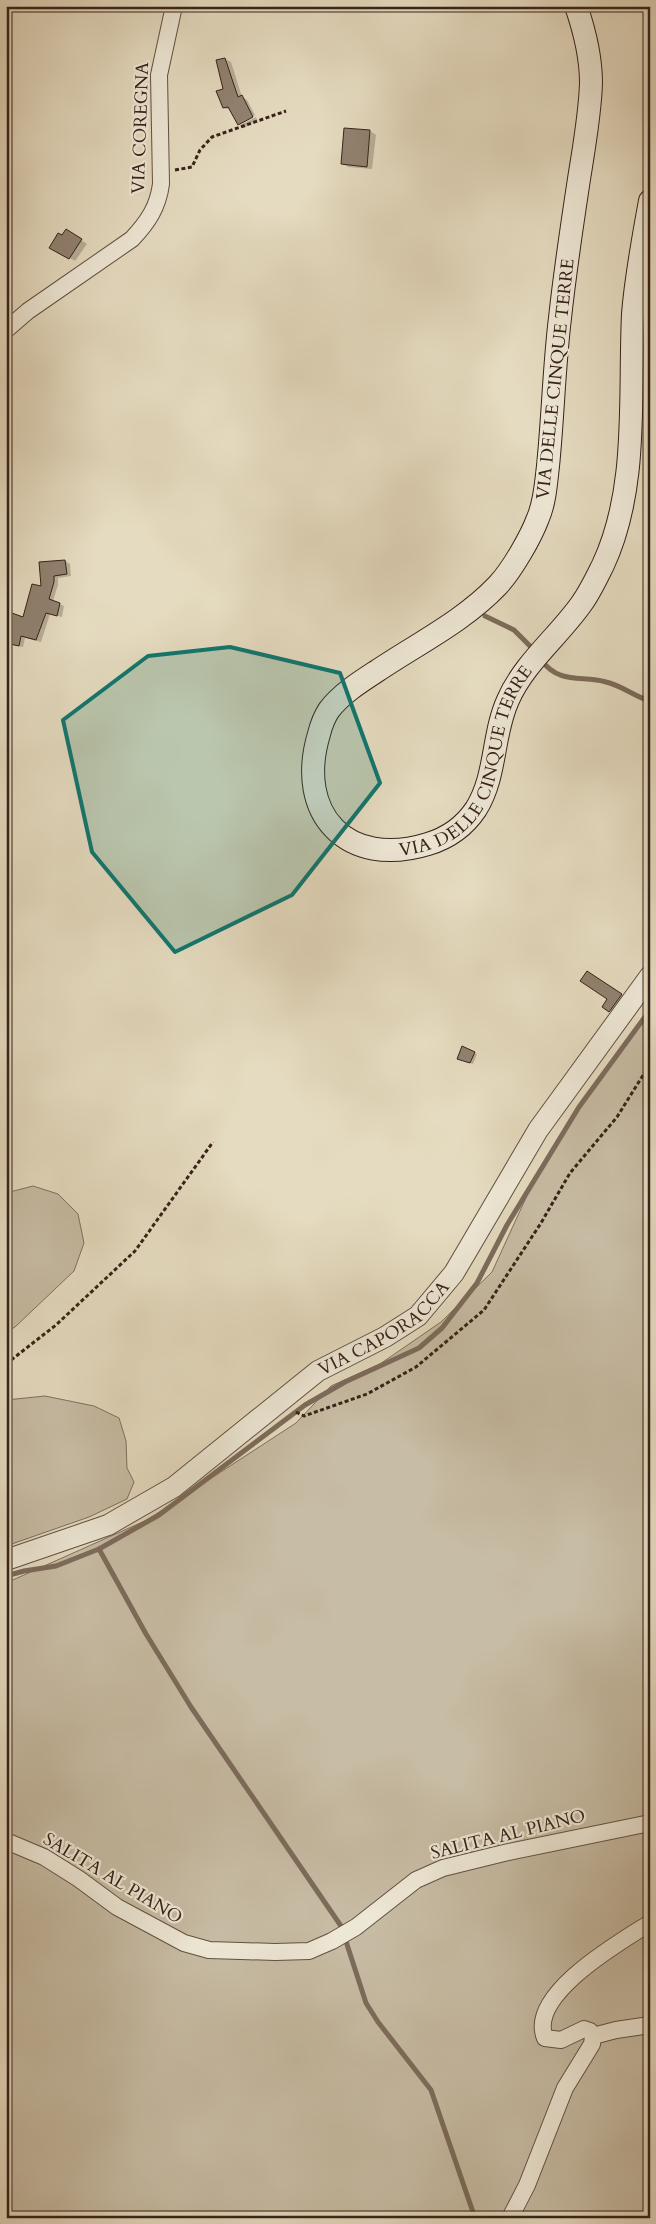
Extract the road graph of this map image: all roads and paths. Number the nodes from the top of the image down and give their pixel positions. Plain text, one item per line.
1 (174, 6) edge
2 (576, 6) edge
3 (286, 112) dead end
4 (160, 161) junction
5 (650, 202) edge
6 (6, 330) edge
7 (650, 976) edge
8 (650, 1064) edge
9 (213, 1142) dead end
10 (6, 1364) edge
11 (280, 1403) junction
12 (6, 1560) edge
13 (650, 1823) edge
14 (6, 1841) edge
15 (650, 1923) edge
16 (650, 2025) edge
17 (593, 2036) junction
18 (510, 2218) edge

1 - 4 street, VIA COREGNA
2 - 5 main road, VIA DELLE CINQUE TERRE
3 - 4 path
4 - 6 street, VIA COREGNA
7 - 11 street, VIA CAPORACCA
8 - 11 path
9 - 10 path
11 - 12 street, VIA CAPORACCA
13 - 14 street, SALITA AL PIANO
15 - 17 street
16 - 17 street
17 - 18 street

